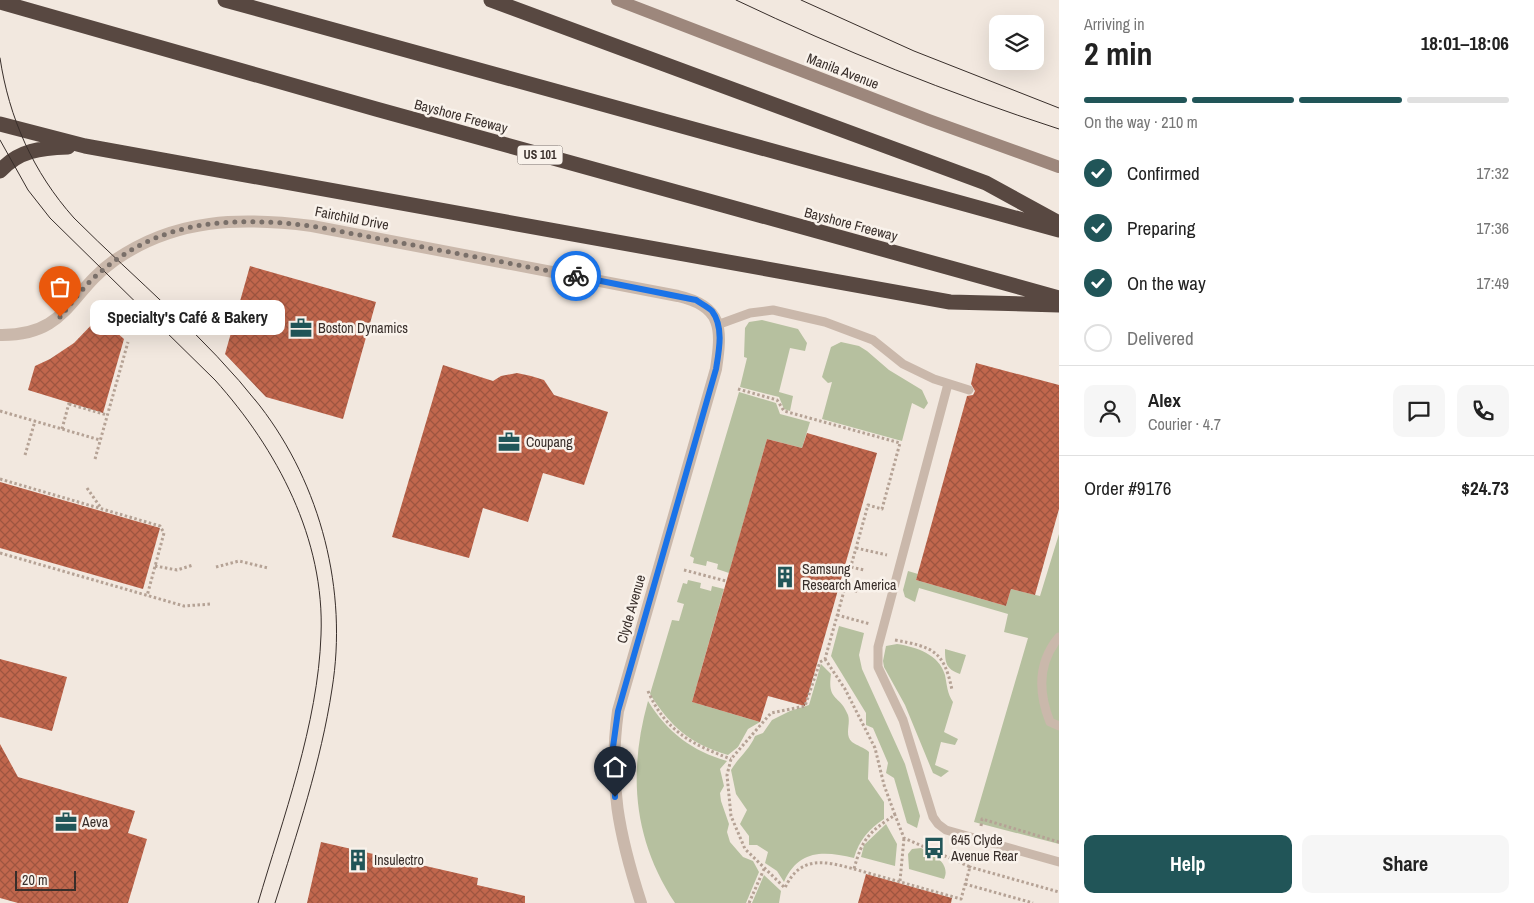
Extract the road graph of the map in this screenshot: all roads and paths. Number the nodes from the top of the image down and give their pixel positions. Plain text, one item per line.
1 (225, 0) edge
2 (491, 0) edge
3 (617, 0) edge
4 (0, 2) edge
5 (0, 124) edge
6 (85, 146) junction
7 (1059, 167) edge
8 (0, 171) edge
9 (1059, 223) edge
10 (1059, 230) edge
11 (1059, 298) edge
12 (1059, 305) edge
13 (718, 325) junction
14 (0, 334) edge
15 (128, 342) dead end
16 (948, 384) junction
17 (738, 389) dead end
18 (969, 390) dead end
19 (0, 411) edge
20 (107, 415) junction
21 (35, 421) junction
22 (62, 429) junction
23 (100, 440) junction
24 (25, 455) dead end
25 (95, 459) dead end
26 (0, 479) edge
27 (87, 488) dead end
28 (101, 508) junction
29 (0, 553) edge
30 (193, 565) dead end
31 (155, 566) junction
32 (851, 566) junction
33 (216, 567) dead end
34 (268, 568) dead end
35 (684, 570) dead end
36 (864, 570) dead end
37 (726, 581) dead end
38 (845, 588) junction
39 (858, 592) dead end
40 (147, 596) junction
41 (211, 604) dead end
42 (837, 615) junction
43 (884, 628) junction
44 (1059, 637) edge
45 (825, 659) junction
46 (952, 690) dead end
47 (648, 692) dead end
48 (1059, 726) edge
49 (731, 759) junction
50 (894, 816) junction
51 (904, 838) junction
52 (977, 838) junction
53 (1059, 842) edge
54 (1059, 862) edge
55 (970, 867) junction
56 (764, 869) junction
57 (854, 869) junction
58 (900, 882) junction
59 (965, 884) junction
60 (1059, 892) edge
61 (641, 903) edge
62 (749, 903) edge
63 (1033, 903) edge

1 - 10 highway
2 - 9 highway
3 - 7 main road, Manila Avenue
4 - 11 highway, Bayshore Freeway / US 101
5 - 6 highway
6 - 8 highway
6 - 12 highway
13 - 14 street, Fairchild Drive
13 - 16 lane
13 - 61 street, Clyde Avenue
15 - 20 path
16 - 18 lane
16 - 43 lane
17 - 32 path
19 - 21 path
20 - 22 path
20 - 23 path
21 - 22 path
21 - 24 path
22 - 23 path
23 - 25 path
26 - 28 path
27 - 28 path
28 - 31 path
29 - 40 path
30 - 31 path
31 - 40 path
32 - 36 path
32 - 38 path
33 - 34 path
35 - 37 path
38 - 39 path
38 - 42 path
40 - 41 path
42 - 43 path
42 - 45 path
43 - 46 path
43 - 52 lane
44 - 48 lane
45 - 49 path
45 - 50 path
47 - 49 path
49 - 56 path
50 - 51 path
50 - 57 path
51 - 55 path
51 - 58 path
52 - 53 path
52 - 54 lane
52 - 55 path
55 - 59 path
55 - 60 path
56 - 57 path
56 - 62 path
57 - 58 path
58 - 59 path
59 - 63 path

